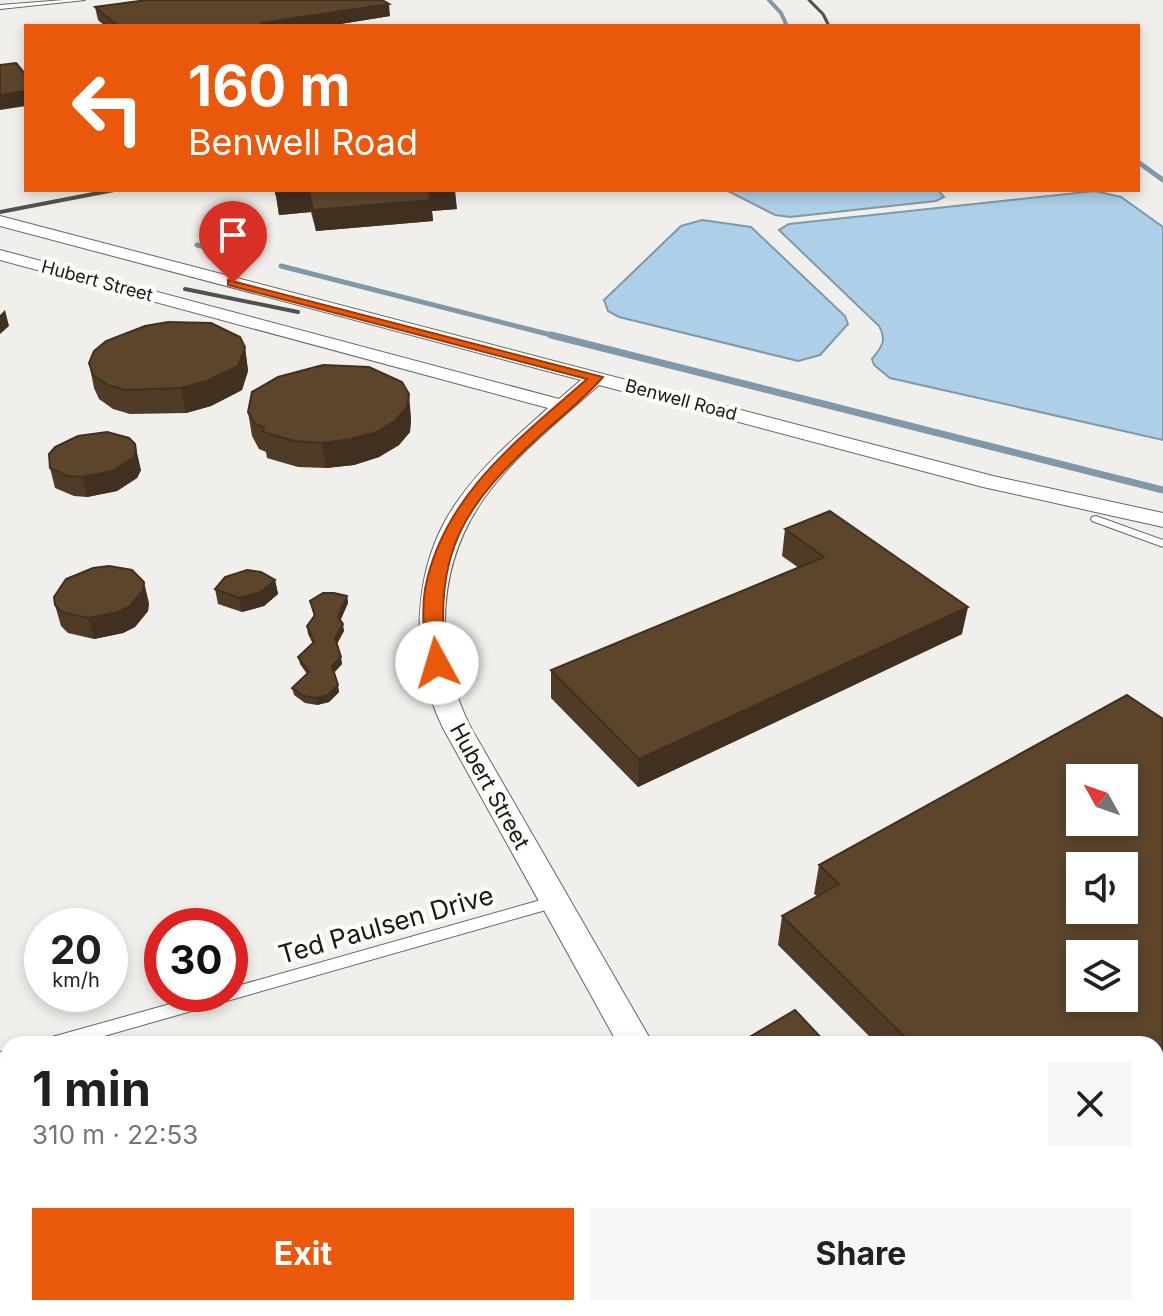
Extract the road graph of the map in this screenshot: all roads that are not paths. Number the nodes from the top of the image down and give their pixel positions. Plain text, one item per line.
1 (82, 0) edge
2 (0, 7) edge
3 (0, 221) edge
4 (0, 255) edge
5 (596, 377) junction
6 (564, 406) junction
7 (991, 482) junction
8 (1096, 519) junction
9 (1163, 520) edge
10 (1163, 537) edge
11 (1163, 544) edge
12 (555, 902) junction
13 (248, 989) edge
14 (166, 1012) edge
15 (80, 1036) edge
16 (631, 1036) edge

1 - 2 lane
3 - 5 street, Benwell Road
4 - 6 street, Hubert Street
5 - 6 street, Hubert Street
5 - 7 street, Benwell Road
6 - 12 street, Hubert Street
7 - 8 street, Benwell Road
7 - 9 street, Benwell Road
8 - 10 street, Benwell Road
8 - 11 lane, Benwell Road
12 - 13 lane, Ted Paulsen Drive
12 - 16 street, Hubert Street
14 - 15 lane, Ted Paulsen Drive

